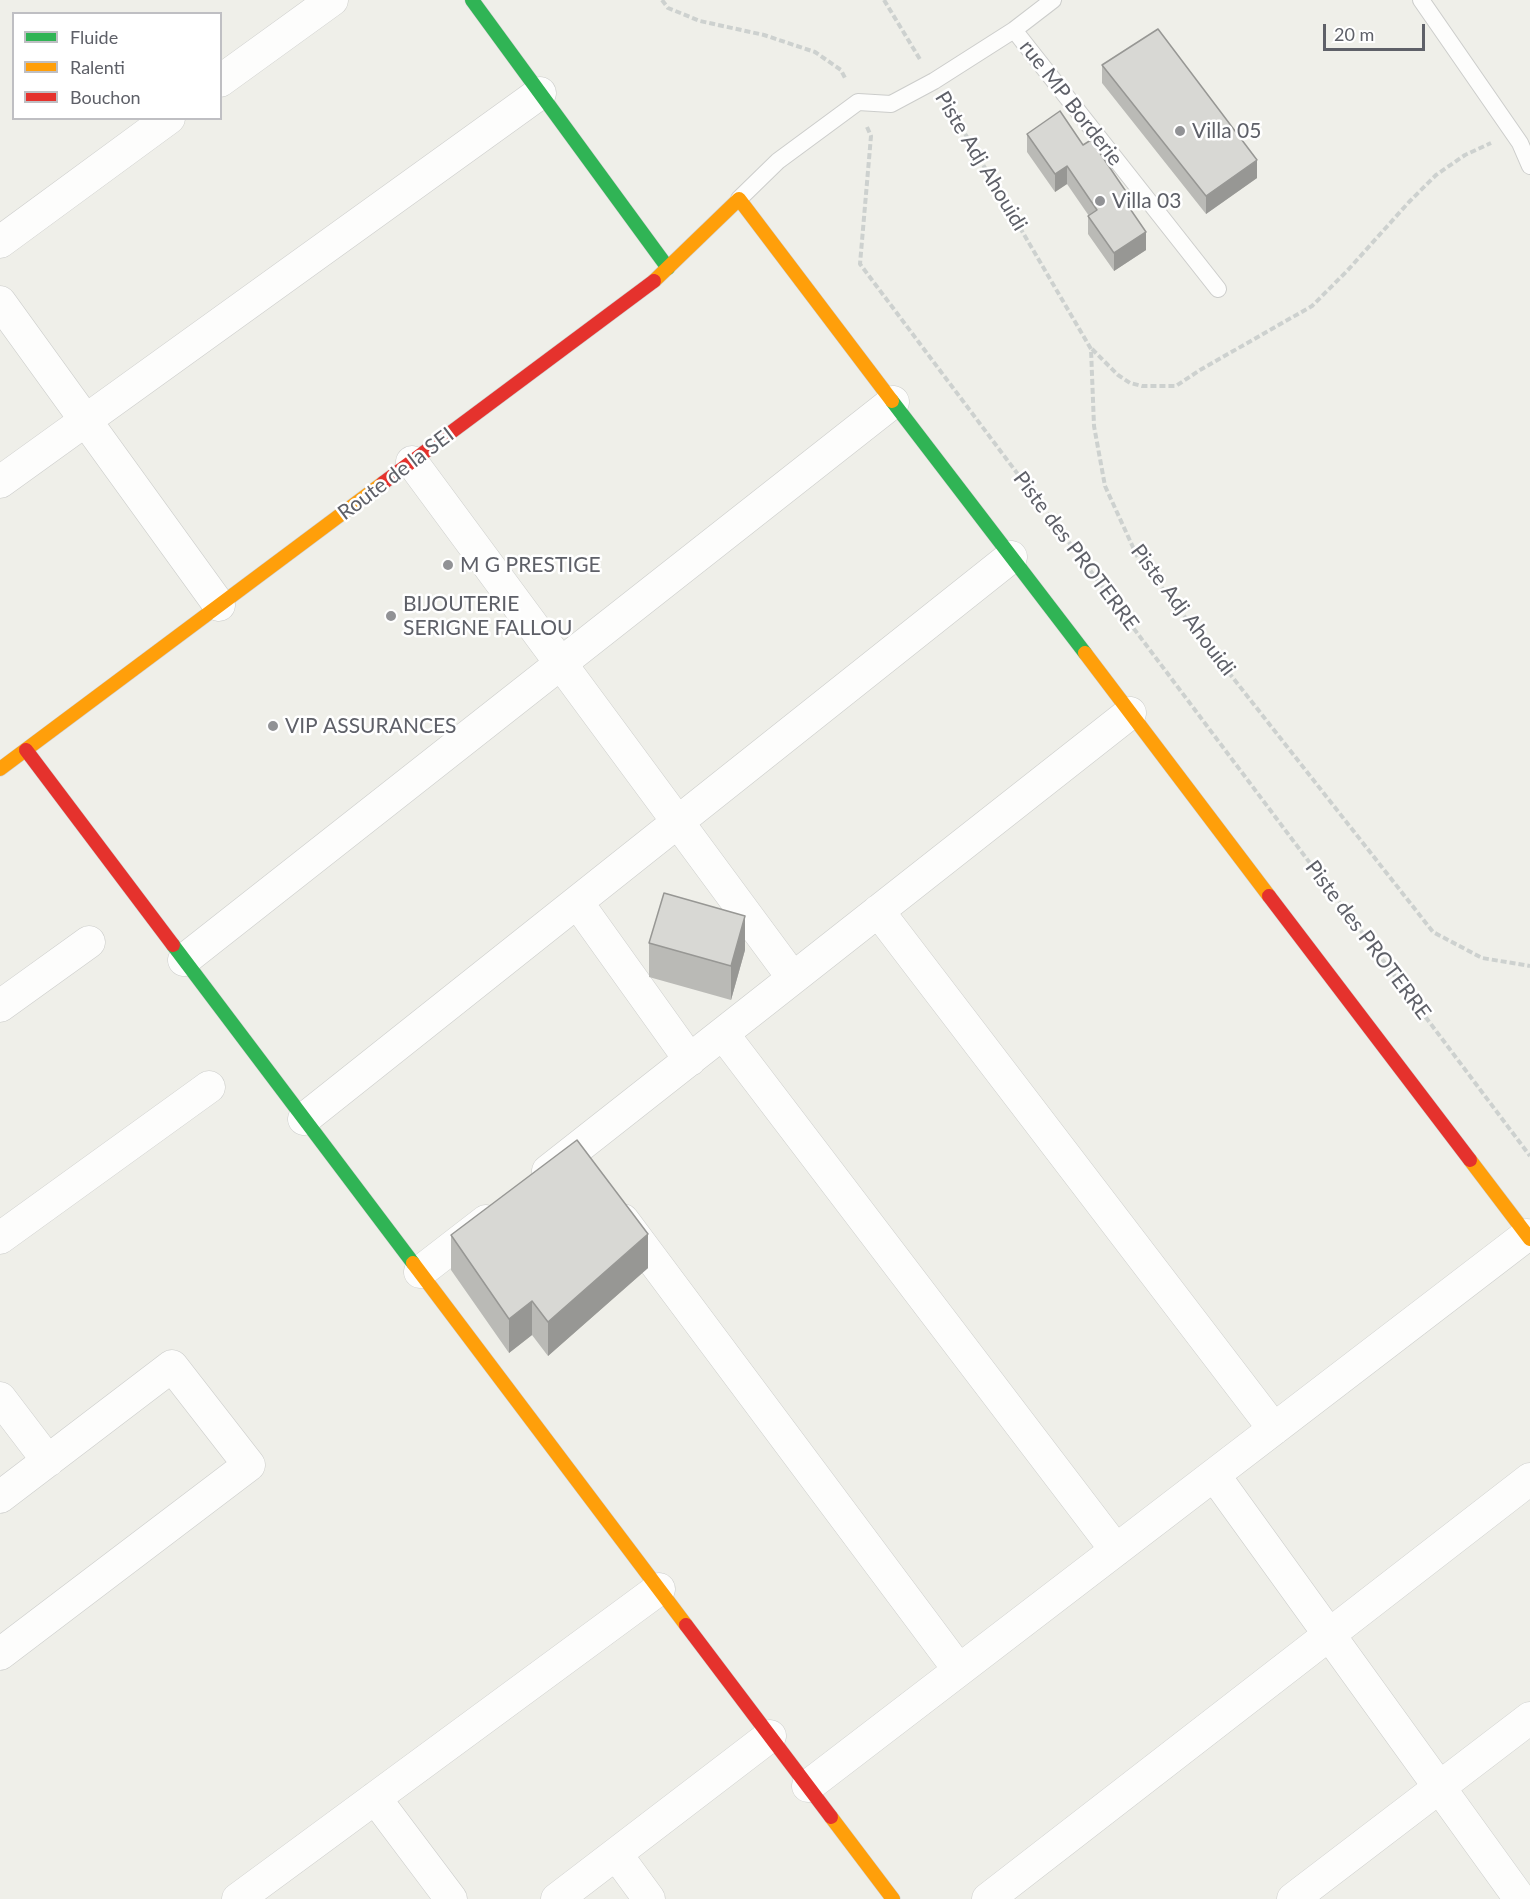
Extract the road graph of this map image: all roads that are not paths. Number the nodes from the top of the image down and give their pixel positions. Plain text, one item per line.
1 (332, 0) edge
2 (472, 0) edge
3 (1053, 0) edge
4 (1421, 0) edge
5 (1014, 30) junction
6 (222, 80) edge
7 (540, 93) junction
8 (166, 120) edge
9 (1530, 166) edge
10 (739, 199) junction
11 (0, 242) edge
12 (668, 268) junction
13 (1218, 289) dead end
14 (0, 302) edge
15 (893, 402) junction
16 (85, 420) junction
17 (412, 462) junction
18 (0, 482) edge
19 (1011, 557) junction
20 (219, 605) junction
21 (561, 664) junction
22 (1130, 713) junction
23 (26, 750) junction
24 (0, 769) edge
25 (678, 822) junction
26 (577, 902) junction
27 (878, 911) junction
28 (89, 942) dead end
29 (184, 960) junction
30 (794, 978) junction
31 (0, 1006) edge
32 (723, 1034) junction
33 (690, 1060) junction
34 (209, 1087) dead end
35 (304, 1119) junction
36 (608, 1200) edge
37 (1528, 1237) edge
38 (0, 1238) edge
39 (420, 1272) junction
40 (0, 1398) edge
41 (1274, 1429) junction
42 (48, 1461) junction
43 (1214, 1475) junction
44 (1530, 1479) edge
45 (0, 1497) edge
46 (1116, 1550) junction
47 (659, 1589) junction
48 (1329, 1634) junction
49 (0, 1654) edge
50 (959, 1670) junction
51 (1530, 1718) edge
52 (770, 1736) junction
53 (808, 1786) junction
54 (1440, 1787) junction
55 (375, 1798) junction
56 (616, 1854) junction
57 (238, 1899) edge
58 (451, 1899) edge
59 (557, 1899) edge
60 (649, 1899) edge
61 (893, 1899) edge
62 (988, 1899) edge
63 (1293, 1899) edge
64 (1520, 1899) edge

1 - 6 street
2 - 7 street
3 - 5 lane
4 - 9 lane
5 - 10 lane, Route de la SEI
5 - 13 lane, rue MP Borderie
7 - 12 street
7 - 16 street
8 - 11 street
10 - 12 street, Route de la SEI
10 - 15 street
12 - 17 street, Route de la SEI
14 - 16 street
15 - 19 street
15 - 21 street
16 - 18 street
16 - 20 street
17 - 20 street, Route de la SEI
17 - 21 street
19 - 22 street
19 - 25 street
20 - 23 street, Route de la SEI
21 - 25 street
21 - 29 street
22 - 27 street
22 - 37 street
23 - 24 street, Route de la SEI
23 - 29 street
25 - 26 street
25 - 30 street
26 - 33 street
26 - 35 street
27 - 30 street
27 - 41 street
28 - 31 street
29 - 35 street
30 - 32 street
32 - 33 street
32 - 46 street
33 - 39 street
34 - 38 street
35 - 39 street
36 - 50 street
37 - 41 street
39 - 47 street
40 - 42 street
41 - 43 street
42 - 45 street
42 - 49 street
43 - 46 street
43 - 48 street
44 - 48 street
46 - 50 street
47 - 52 street
47 - 55 street
48 - 54 street
48 - 62 street
50 - 53 street
51 - 54 street
52 - 53 street
52 - 56 street
53 - 61 street
54 - 63 street
54 - 64 street
55 - 57 street
55 - 58 street
56 - 59 street
56 - 60 street

